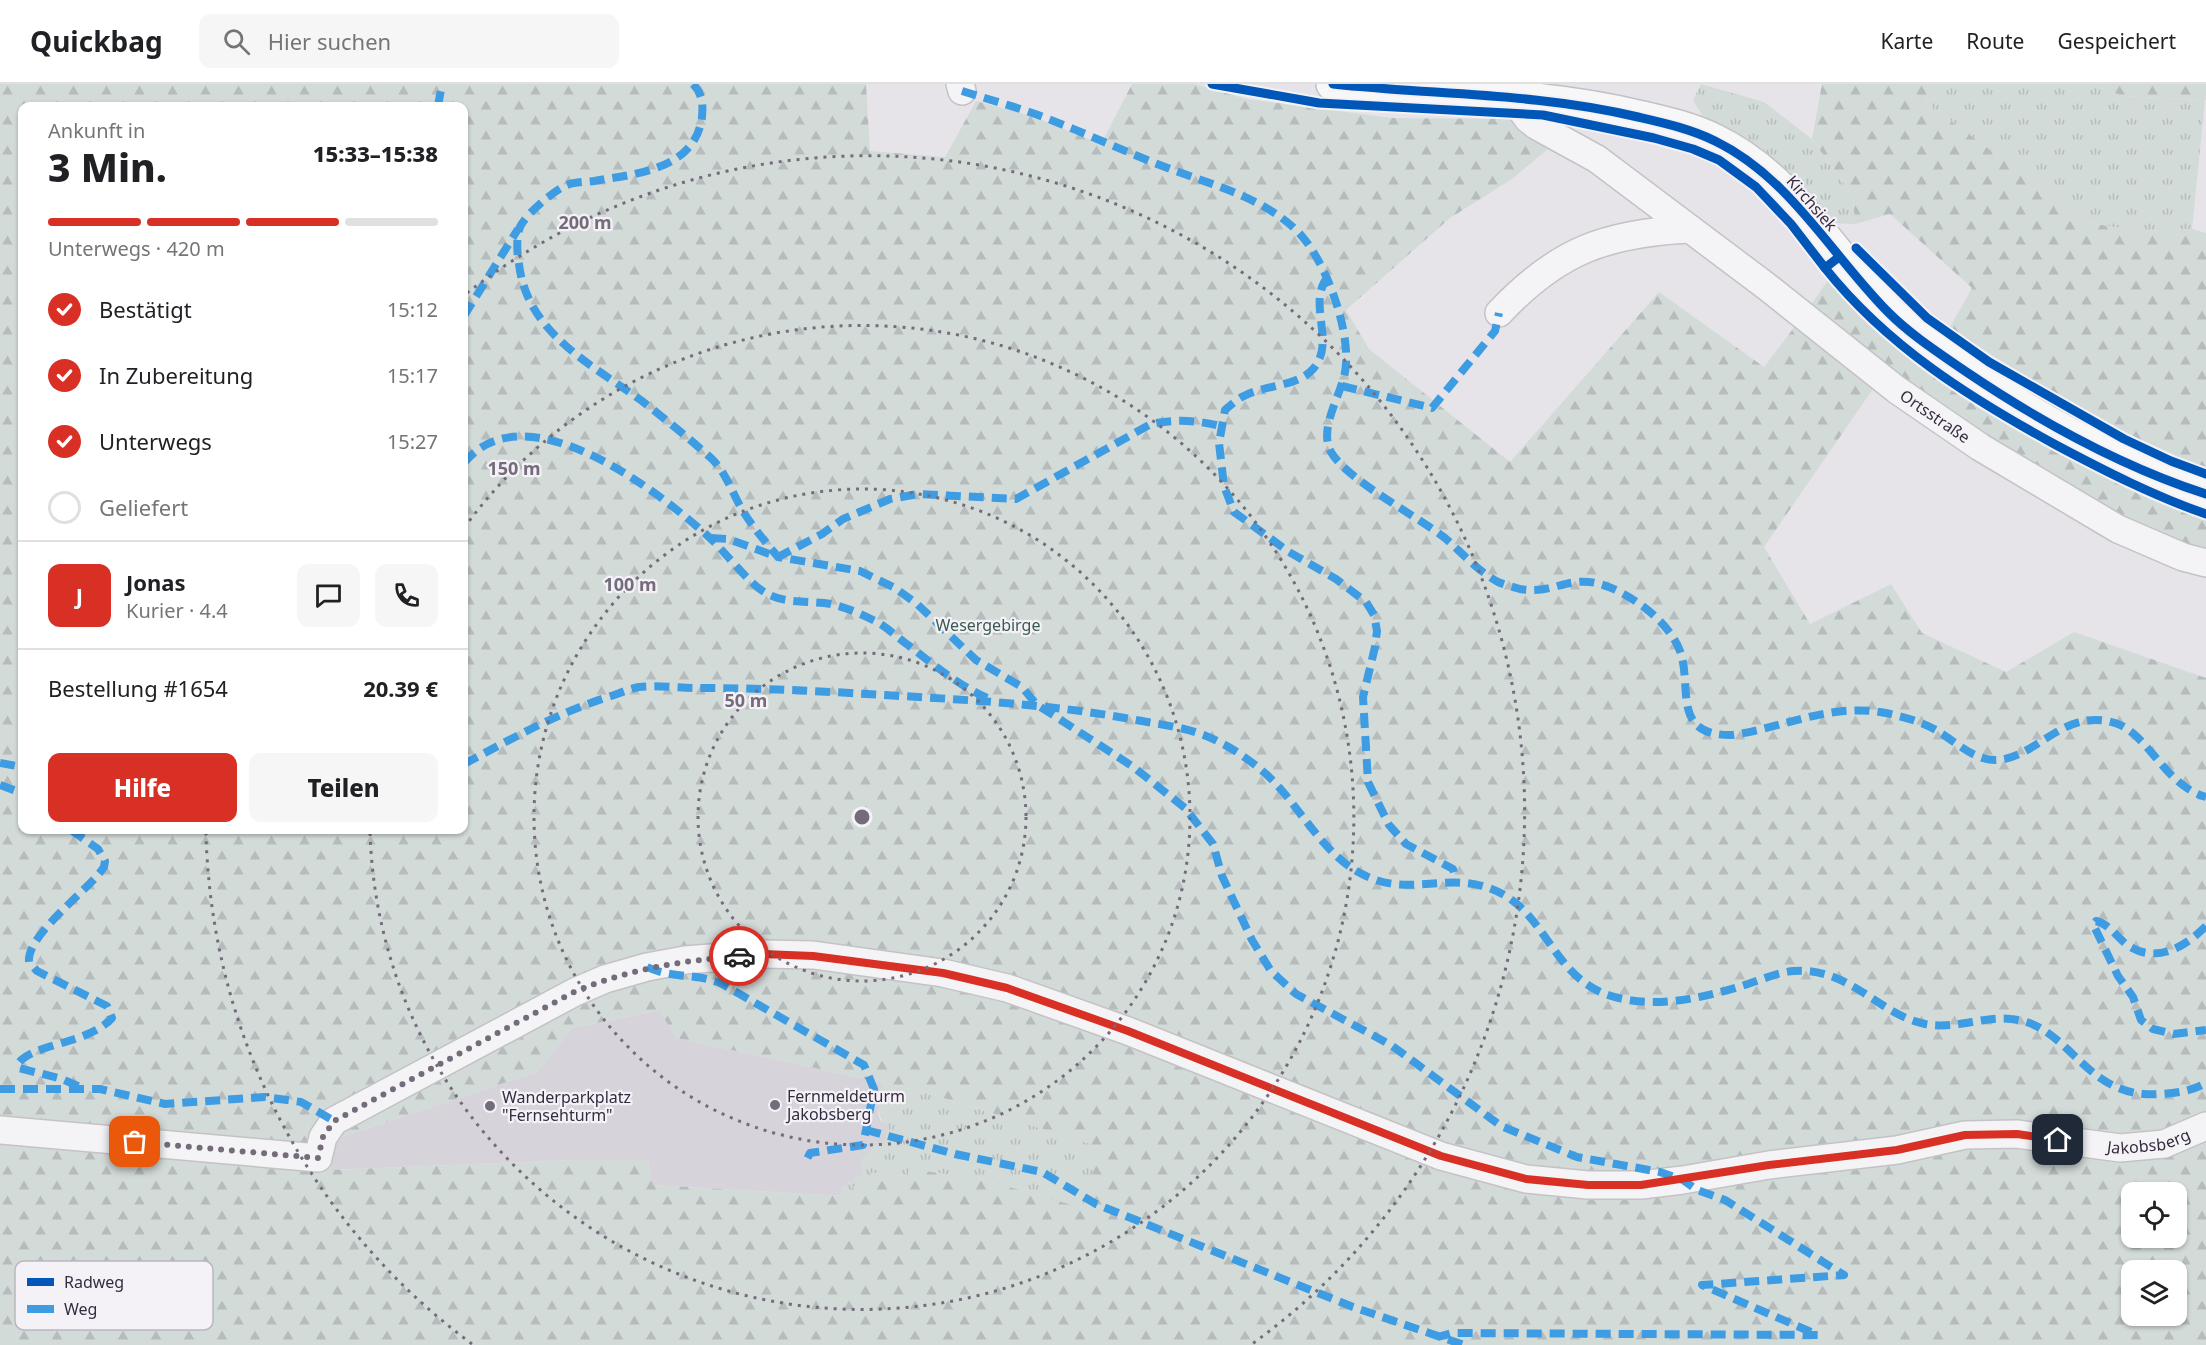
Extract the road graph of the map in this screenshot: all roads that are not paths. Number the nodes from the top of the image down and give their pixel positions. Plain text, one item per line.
1 (1334, 84) edge
2 (1512, 97) junction
3 (1690, 229) junction
4 (1499, 313) dead end
5 (2206, 494) edge
6 (2206, 563) edge
7 (2206, 1126) edge
8 (0, 1130) edge

1 - 2 main road, Kirchsiek
2 - 3 street, Ortsstraße
2 - 5 main road, Kirchsiek
3 - 4 street
3 - 6 street, Ortsstraße
7 - 8 street, Jakobsberg

